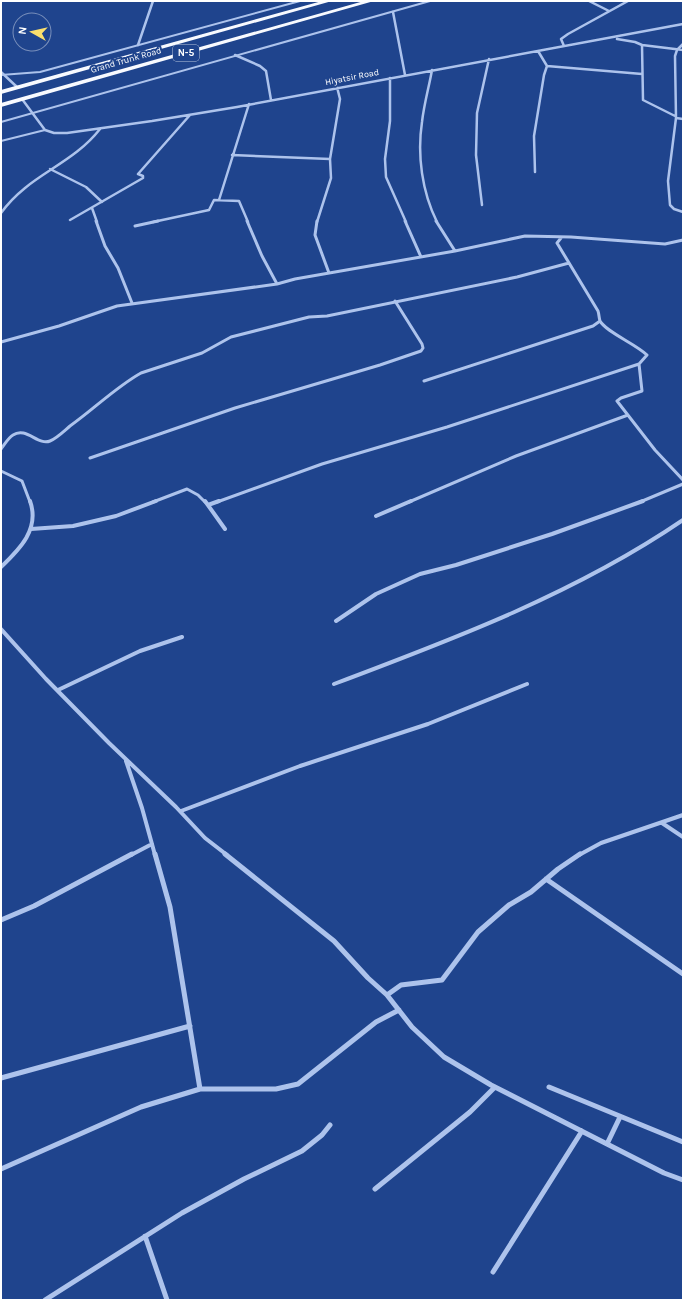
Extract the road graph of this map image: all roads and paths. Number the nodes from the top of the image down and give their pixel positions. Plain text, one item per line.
1 (153, 1) edge
2 (300, 1) edge
3 (329, 1) edge
4 (371, 1) edge
5 (430, 1) edge
6 (589, 1) edge
7 (628, 1) edge
8 (609, 11) junction
9 (393, 12) junction
10 (683, 24) edge
11 (677, 25) junction
12 (683, 29) edge
13 (612, 38) junction
14 (683, 44) edge
15 (138, 45) junction
16 (642, 45) junction
17 (564, 46) junction
18 (677, 50) junction
19 (683, 50) edge
20 (538, 51) junction
21 (235, 55) junction
22 (489, 59) junction
23 (547, 66) junction
24 (432, 70) junction
25 (2, 74) edge
26 (642, 74) junction
27 (405, 75) junction
28 (390, 78) junction
29 (17, 87) junction
30 (337, 87) junction
31 (1, 92) edge
32 (22, 99) junction
33 (271, 100) junction
34 (249, 104) junction
35 (1, 105) edge
36 (32, 112) junction
37 (191, 115) junction
38 (675, 117) junction
39 (683, 119) edge
40 (1, 122) edge
41 (100, 129) junction
42 (44, 130) junction
43 (1, 141) edge
44 (232, 155) junction
45 (330, 159) junction
46 (50, 169) junction
47 (535, 172) dead end
48 (219, 200) junction
49 (102, 202) junction
50 (482, 205) dead end
51 (92, 208) junction
52 (683, 212) edge
53 (1, 213) edge
54 (70, 220) dead end
55 (135, 226) dead end
56 (561, 238) junction
57 (683, 240) edge
58 (455, 251) junction
59 (421, 257) junction
60 (569, 264) junction
61 (329, 273) junction
62 (277, 284) junction
63 (394, 301) junction
64 (132, 303) junction
65 (600, 321) junction
66 (1, 342) edge
67 (639, 364) junction
68 (424, 381) dead end
69 (628, 415) junction
70 (1, 448) edge
71 (90, 458) dead end
72 (1, 471) edge
73 (683, 480) edge
74 (683, 484) edge
75 (208, 505) junction
76 (376, 516) dead end
77 (683, 520) edge
78 (31, 528) junction
79 (225, 529) dead end
80 (1, 567) edge
81 (336, 621) dead end
82 (1, 629) edge
83 (182, 638) dead end
84 (334, 684) dead end
85 (527, 684) dead end
86 (58, 690) junction
87 (125, 759) junction
88 (181, 811) junction
89 (683, 815) edge
90 (662, 823) junction
91 (683, 837) edge
92 (152, 844) junction
93 (546, 879) junction
94 (1, 920) edge
95 (683, 974) edge
96 (387, 995) junction
97 (399, 1010) junction
98 (190, 1026) junction
99 (1, 1078) edge
100 (495, 1087) junction
101 (550, 1087) dead end
102 (200, 1090) junction
103 (619, 1118) junction
104 (330, 1125) dead end
105 (582, 1131) junction
106 (608, 1142) junction
107 (683, 1142) edge
108 (1, 1169) edge
109 (683, 1180) edge
110 (375, 1189) dead end
111 (145, 1236) junction
112 (493, 1272) dead end
113 (45, 1300) edge
114 (167, 1300) edge

1 - 15 street
2 - 15 lane
3 - 29 highway, Grand Trunk Road / N-5
4 - 32 highway, Grand Trunk Road / N-5
5 - 9 lane
6 - 8 street
7 - 8 street
8 - 17 street
9 - 21 lane
9 - 27 street
10 - 11 street, Hiyatsir Road
11 - 12 street
11 - 13 street, Hiyatsir Road
13 - 16 street
13 - 17 street, Hiyatsir Road
14 - 18 street
15 - 25 lane
16 - 18 street
16 - 26 street
17 - 20 street, Hiyatsir Road
18 - 19 street
18 - 38 street
20 - 22 street, Hiyatsir Road
20 - 23 street
21 - 33 street
21 - 36 lane
22 - 24 street, Hiyatsir Road
22 - 50 street
23 - 26 street
23 - 47 street
24 - 27 street, Hiyatsir Road
24 - 58 street
25 - 29 street
26 - 38 street
27 - 28 street, Hiyatsir Road
28 - 30 street, Hiyatsir Road
28 - 59 street
29 - 31 highway, Grand Trunk Road / N-5
30 - 33 street, Hiyatsir Road
30 - 45 street
32 - 35 highway, Grand Trunk Road / N-5
32 - 36 street
33 - 34 street, Hiyatsir Road
34 - 37 street, Hiyatsir Road
34 - 44 street
36 - 40 lane
36 - 42 street
37 - 41 street, Hiyatsir Road
37 - 49 street
38 - 39 street
38 - 52 street
41 - 42 street, Hiyatsir Road
41 - 46 street
42 - 43 lane
44 - 45 street
44 - 48 street
45 - 61 street
46 - 49 street
46 - 53 street
48 - 55 street
48 - 62 street
49 - 51 street
51 - 54 street
51 - 64 street
56 - 57 street
56 - 58 street
56 - 60 street
58 - 59 street
59 - 61 street
60 - 63 street
60 - 65 street
61 - 62 street
62 - 64 street
63 - 70 street
63 - 71 street
64 - 66 street
65 - 67 street
65 - 68 street
67 - 69 street
67 - 75 street
69 - 73 street
69 - 76 street
72 - 78 street
74 - 81 street
75 - 78 street
75 - 79 street
77 - 84 street
78 - 80 street
82 - 86 street
83 - 86 street
85 - 88 street
86 - 87 street
87 - 88 street
87 - 92 street
88 - 96 street
89 - 90 street
90 - 91 street
90 - 93 street
92 - 94 street
92 - 98 street
93 - 95 street
93 - 96 street
96 - 97 street
97 - 100 street
97 - 102 street
98 - 99 street
98 - 102 street
100 - 105 street
100 - 110 street
101 - 103 street
102 - 108 street
103 - 106 street
103 - 107 street
104 - 111 street
105 - 106 street
105 - 112 street
106 - 109 street
111 - 113 street
111 - 114 street

